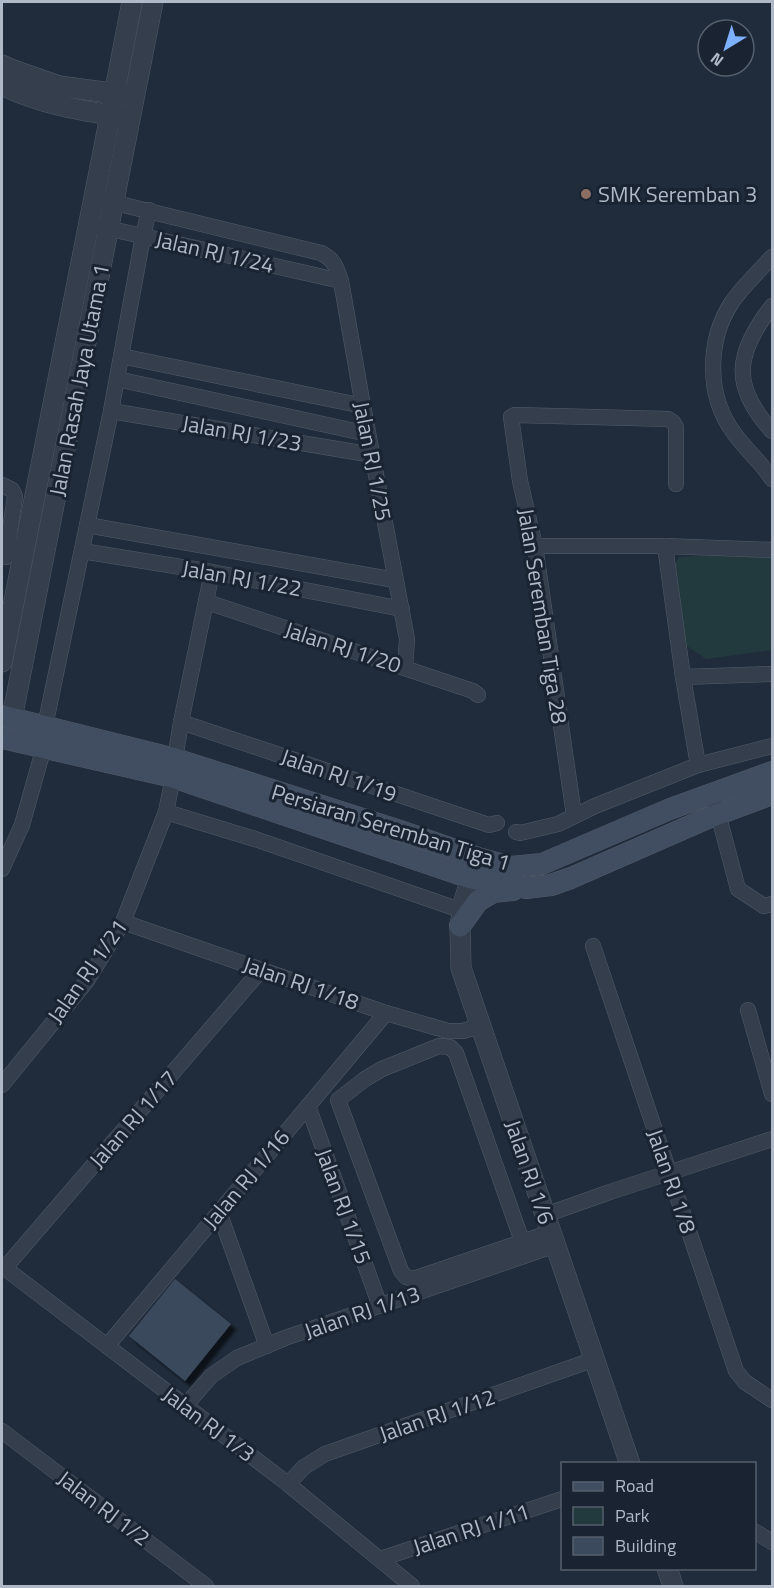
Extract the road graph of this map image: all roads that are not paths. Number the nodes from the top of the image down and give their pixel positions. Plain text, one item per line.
1 (132, 2) edge
2 (153, 2) edge
3 (2, 65) edge
4 (2, 85) edge
5 (124, 94) junction
6 (120, 117) junction
7 (104, 200) junction
8 (149, 210) junction
9 (89, 224) junction
10 (108, 228) junction
11 (143, 236) junction
12 (772, 257) edge
13 (330, 258) joint
14 (341, 280) junction
15 (772, 306) edge
16 (121, 357) junction
17 (117, 379) junction
18 (363, 406) junction
19 (111, 411) junction
20 (772, 431) edge
21 (368, 434) junction
22 (373, 455) junction
23 (772, 479) edge
24 (676, 484) dead end
25 (2, 485) edge
26 (87, 525) junction
27 (535, 546) junction
28 (665, 546) junction
29 (772, 550) edge
30 (82, 551) junction
31 (10, 557) edge
32 (212, 572) junction
33 (395, 580) junction
34 (207, 602) junction
35 (402, 609) junction
36 (2, 662) edge
37 (405, 667) junction
38 (772, 674) edge
39 (683, 677) junction
40 (478, 695) dead end
41 (7, 717) edge
42 (181, 722) junction
43 (45, 726) junction
44 (3, 745) edge
45 (772, 746) edge
46 (44, 747) junction
47 (698, 765) junction
48 (174, 768) junction
49 (772, 772) edge
50 (772, 794) edge
51 (716, 804) junction
52 (166, 812) junction
53 (574, 815) junction
54 (496, 823) dead end
55 (516, 831) dead end
56 (475, 868) junction
57 (2, 869) edge
58 (526, 888) junction
59 (772, 904) edge
60 (461, 919) junction
61 (123, 922) junction
62 (593, 946) dead end
63 (261, 970) junction
64 (748, 1011) dead end
65 (386, 1013) junction
66 (480, 1026) junction
67 (457, 1032) junction
68 (450, 1047) junction
69 (326, 1084) junction
70 (2, 1085) edge
71 (772, 1094) edge
72 (338, 1100) junction
73 (308, 1106) junction
74 (772, 1139) edge
75 (669, 1174) junction
76 (219, 1212) junction
77 (551, 1231) junction
78 (522, 1241) junction
79 (3, 1268) edge
80 (380, 1306) junction
81 (107, 1346) junction
82 (267, 1346) junction
83 (595, 1359) junction
84 (772, 1400) edge
85 (185, 1406) junction
86 (2, 1431) edge
87 (629, 1462) edge
88 (288, 1484) junction
89 (561, 1499) edge
90 (756, 1532) edge
91 (772, 1542) edge
92 (380, 1559) junction
93 (667, 1570) edge
94 (206, 1587) edge
95 (412, 1587) edge
96 (673, 1587) edge

1 - 5 street, Jalan Rasah Jaya Utama 1
2 - 5 street, Jalan Rasah Jaya Utama 1
3 - 5 street
4 - 6 street
5 - 6 street, Jalan Rasah Jaya Utama 1
6 - 7 street, Jalan Rasah Jaya Utama 1
7 - 8 street, Jalan RJ 1/24
7 - 9 street, Jalan Rasah Jaya Utama 1
7 - 10 street, Jalan Rasah Jaya Utama 1
8 - 11 street
8 - 13 street, Jalan RJ 1/24
9 - 10 street, Jalan RJ 1/24
9 - 31 street, Jalan Rasah Jaya Utama 1
10 - 11 street, Jalan RJ 1/24
10 - 41 street, Jalan Rasah Jaya Utama 1
11 - 14 street, Jalan RJ 1/24
11 - 16 street
12 - 23 street
13 - 14 street, Jalan RJ 1/25
14 - 18 street, Jalan RJ 1/25
15 - 20 street
16 - 17 street
16 - 18 street
17 - 19 street
17 - 21 street, Jalan RJ 1/23
18 - 21 street, Jalan RJ 1/25
19 - 22 street, Jalan RJ 1/23
19 - 26 street
21 - 22 street, Jalan RJ 1/25
22 - 33 street, Jalan RJ 1/25
24 - 27 street, Jalan Seremban Tiga 28
25 - 31 street
26 - 30 street
26 - 33 street, Jalan RJ 1/22
27 - 28 street
27 - 53 street, Jalan Seremban Tiga 28
28 - 29 street
28 - 39 street
30 - 32 street, Jalan RJ 1/22
30 - 43 street
31 - 36 street, Jalan Rasah Jaya Utama 1
32 - 34 street, Jalan RJ 1/21
32 - 35 street, Jalan RJ 1/22
33 - 35 street, Jalan RJ 1/25
34 - 37 street, Jalan RJ 1/20
34 - 42 street, Jalan RJ 1/21
35 - 37 street, Jalan RJ 1/25
37 - 40 street, Jalan RJ 1/20
38 - 39 street
39 - 47 street
41 - 43 main road, Persiaran Seremban Tiga 1
41 - 44 main road, Jalan Rasah Jaya Utama 1
42 - 48 street, Jalan RJ 1/21
42 - 54 street, Jalan RJ 1/19
43 - 48 main road, Persiaran Seremban Tiga 1
44 - 46 main road, Persiaran Seremban Tiga 1
45 - 47 street
46 - 48 main road, Persiaran Seremban Tiga 1
46 - 57 street
47 - 53 street
48 - 52 street, Jalan RJ 1/21
48 - 56 main road, Persiaran Seremban Tiga 1
49 - 51 main road, Persiaran Seremban Tiga 1
50 - 51 main road, Persiaran Seremban Tiga 1
51 - 56 main road, Persiaran Seremban Tiga 1
51 - 58 main road, Persiaran Seremban Tiga 1
51 - 59 street
52 - 60 street
52 - 61 street, Jalan RJ 1/21
53 - 55 street
56 - 58 main road, Persiaran Seremban Tiga 1
56 - 60 street, Jalan RJ 1/6
58 - 60 main road
60 - 66 street, Jalan RJ 1/6
61 - 63 street, Jalan RJ 1/18
61 - 70 street, Jalan RJ 1/21
62 - 75 street, Jalan RJ 1/8
63 - 65 street, Jalan RJ 1/18
63 - 79 street, Jalan RJ 1/17
64 - 71 street
65 - 67 street, Jalan RJ 1/18
65 - 69 street, Jalan RJ 1/16
66 - 67 street, Jalan RJ 1/18
66 - 77 street, Jalan RJ 1/6
67 - 68 street
68 - 72 street
68 - 78 street
69 - 72 street
69 - 73 street, Jalan RJ 1/16
72 - 78 street
73 - 76 street, Jalan RJ 1/16
73 - 80 street, Jalan RJ 1/15
74 - 75 street
75 - 77 street
75 - 84 street, Jalan RJ 1/8
76 - 81 street, Jalan RJ 1/16
76 - 82 street
77 - 78 street
77 - 80 street, Jalan RJ 1/13
77 - 83 street, Jalan RJ 1/6
79 - 81 street, Jalan RJ 1/3
80 - 82 street, Jalan RJ 1/13
81 - 85 street, Jalan RJ 1/3
82 - 85 street, Jalan RJ 1/13
83 - 87 street, Jalan RJ 1/6
83 - 88 street, Jalan RJ 1/12
85 - 88 street, Jalan RJ 1/3
86 - 94 street, Jalan RJ 1/2
88 - 92 street, Jalan RJ 1/3
89 - 92 street, Jalan RJ 1/11
90 - 91 street
92 - 95 street, Jalan RJ 1/3
93 - 96 street

